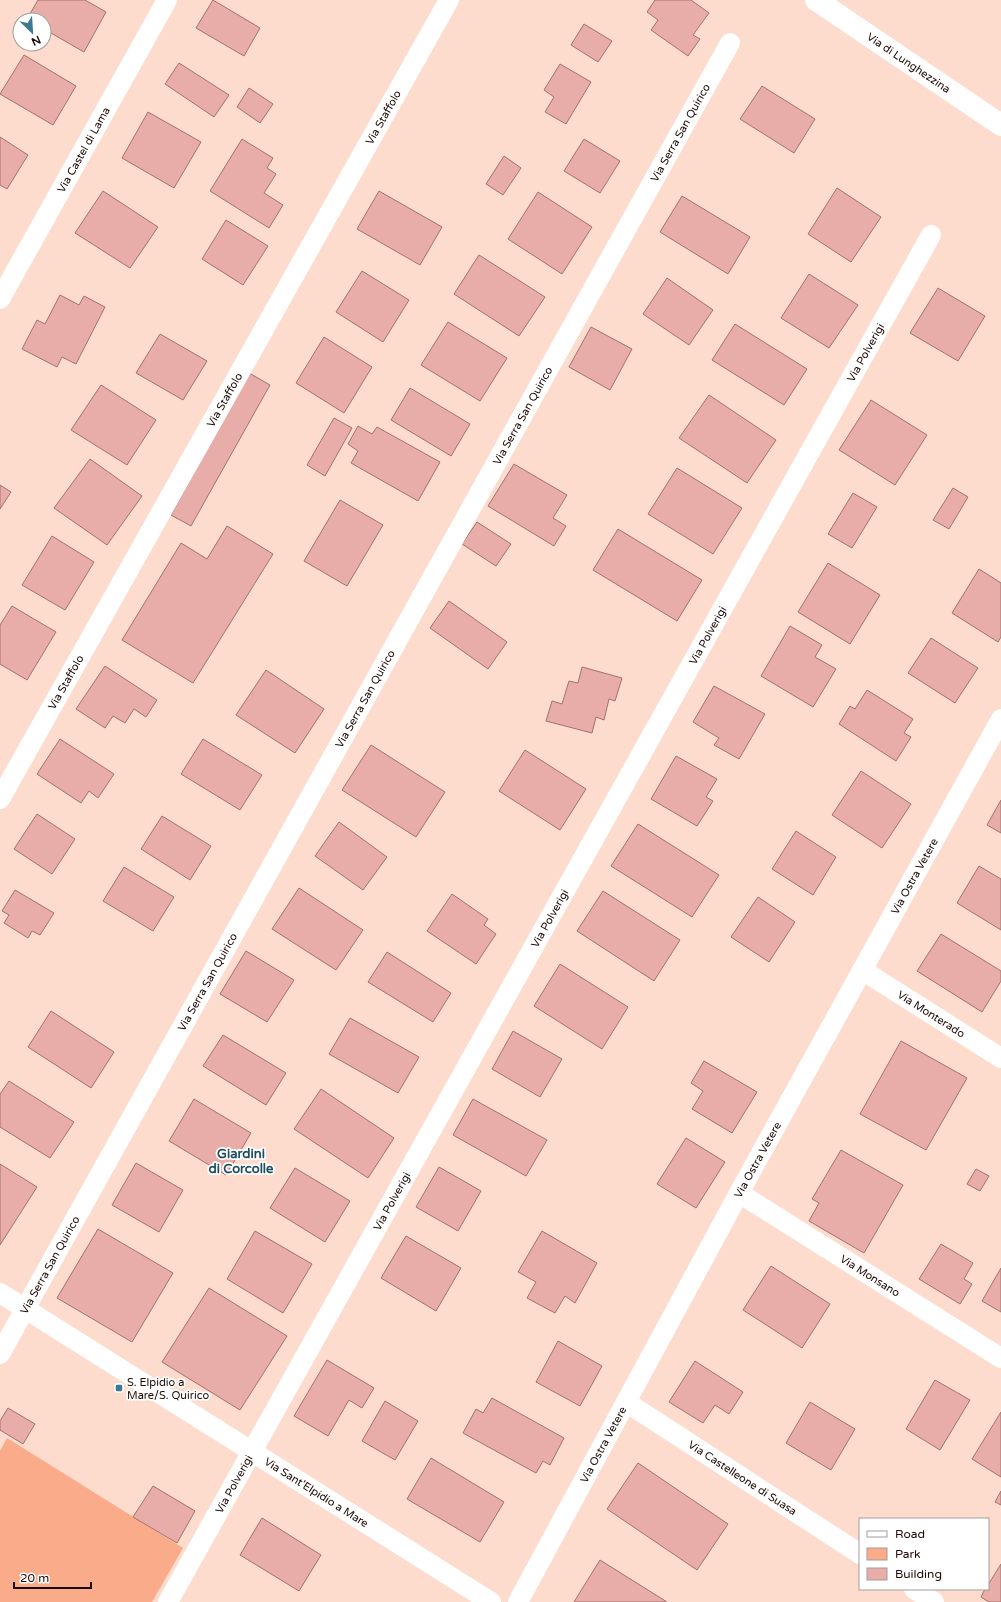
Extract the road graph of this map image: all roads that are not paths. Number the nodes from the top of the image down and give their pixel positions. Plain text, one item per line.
1 (167, 0) edge
2 (449, 0) edge
3 (816, 0) edge
4 (730, 43) dead end
5 (1001, 125) edge
6 (931, 235) dead end
7 (0, 299) edge
8 (1001, 719) edge
9 (996, 740) edge
10 (0, 799) edge
11 (862, 970) junction
12 (1001, 1058) edge
13 (738, 1193) junction
14 (0, 1293) edge
15 (25, 1309) junction
16 (0, 1354) edge
17 (1001, 1358) edge
18 (626, 1402) junction
19 (253, 1452) junction
20 (859, 1553) edge
21 (916, 1590) edge
22 (168, 1602) edge
23 (491, 1602) edge
24 (518, 1602) edge
25 (934, 1602) edge

1 - 7 street, Via Castel di Lama
2 - 10 street, Via Staffolo
3 - 5 street, Via di Lunghezzina
4 - 15 street, Via Serra San Quirico
6 - 19 street, Via Polverigi
8 - 9 street, Via Ostra Vetere
9 - 11 street, Via Ostra Vetere
11 - 12 street, Via Monterado
11 - 13 street, Via Ostra Vetere
13 - 17 street, Via Monsano
13 - 18 street, Via Ostra Vetere
14 - 15 street, Via Sant'Elpidio a Mare
15 - 16 street, Via Serra San Quirico
15 - 19 street, Via Sant'Elpidio a Mare
18 - 20 street, Via Castelleone di Suasa
18 - 24 street, Via Ostra Vetere
19 - 22 street, Via Polverigi
19 - 23 street, Via Sant'Elpidio a Mare
21 - 25 street

